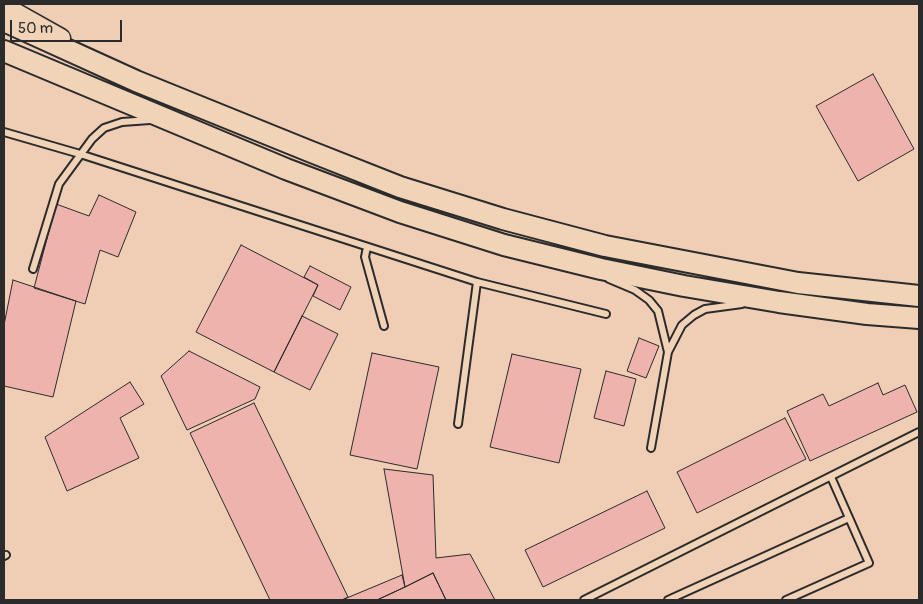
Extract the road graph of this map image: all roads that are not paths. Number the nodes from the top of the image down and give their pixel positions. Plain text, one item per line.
1 (4, 6) edge
2 (4, 21) edge
3 (4, 51) edge
4 (136, 81) junction
5 (182, 126) junction
6 (4, 132) edge
7 (80, 154) junction
8 (367, 247) junction
9 (568, 261) junction
10 (33, 269) dead end
11 (477, 282) junction
12 (919, 296) edge
13 (779, 302) junction
14 (606, 314) dead end
15 (919, 318) edge
16 (384, 326) dead end
17 (668, 352) junction
18 (458, 424) dead end
19 (919, 432) edge
20 (651, 448) dead end
21 (831, 476) junction
22 (849, 518) junction
23 (584, 600) edge
24 (668, 600) edge
25 (786, 600) edge

1 - 4 street
2 - 4 main road
3 - 5 main road
4 - 12 main road
5 - 7 lane
5 - 9 main road
6 - 7 lane
7 - 8 lane
7 - 10 lane
8 - 11 lane
8 - 16 lane
9 - 13 main road
9 - 17 lane
11 - 14 lane
11 - 18 lane
13 - 15 main road
13 - 17 lane
17 - 20 lane
19 - 21 lane
21 - 22 lane
21 - 23 lane
22 - 24 lane
22 - 25 lane

